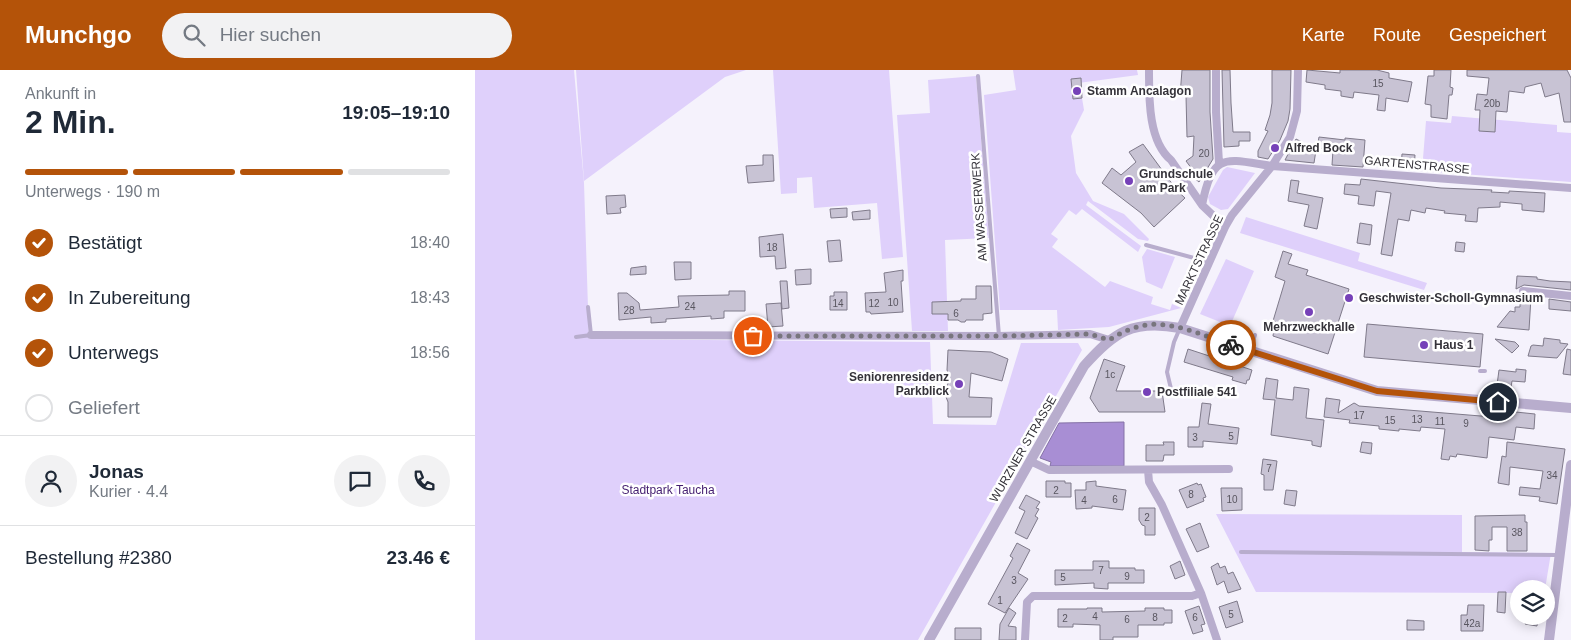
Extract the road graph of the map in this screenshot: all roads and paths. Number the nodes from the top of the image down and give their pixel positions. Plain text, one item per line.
1 (1149, 70) edge
2 (1216, 70) edge
3 (1299, 70) edge
4 (978, 76) dead end
5 (1219, 163) junction
6 (1272, 166) junction
7 (1571, 188) edge
8 (1202, 205) junction
9 (1225, 227) junction
10 (1146, 245) dead end
11 (1209, 262) junction
12 (1523, 291) dead end
13 (1571, 296) edge
14 (588, 307) dead end
15 (1180, 328) junction
16 (591, 335) junction
17 (1255, 335) dead end
18 (999, 336) junction
19 (577, 337) dead end
20 (1109, 340) junction
21 (1249, 351) junction
22 (1172, 393) dead end
23 (1571, 408) edge
24 (1030, 461) junction
25 (1571, 465) edge
26 (1229, 469) dead end
27 (1148, 470) junction
28 (1241, 552) dead end
29 (1560, 555) junction
30 (1201, 593) junction
31 (929, 640) edge
32 (1025, 640) edge
33 (1217, 640) edge
34 (1549, 640) edge

1 - 8 street
2 - 5 street
3 - 6 street, MARKTSTRASSE
4 - 18 lane, AM WASSERWERK
5 - 6 street, GARTENSTRASSE
5 - 8 street
6 - 7 street, GARTENSTRASSE
6 - 9 street, MARKTSTRASSE
8 - 9 street
9 - 11 street, MARKTSTRASSE
10 - 11 lane
11 - 15 street, MARKTSTRASSE
12 - 13 street
14 - 16 lane
15 - 20 street, WURZNER STRASSE
15 - 21 street, WURZNER STRASSE
15 - 22 lane
16 - 18 street
16 - 19 lane
17 - 21 lane
18 - 20 street
20 - 24 street, WURZNER STRASSE
21 - 23 street, WURZNER STRASSE
24 - 27 street
24 - 31 street, WURZNER STRASSE
25 - 29 street
26 - 27 street
27 - 30 street
28 - 29 lane
29 - 34 street
30 - 32 street
30 - 33 street

